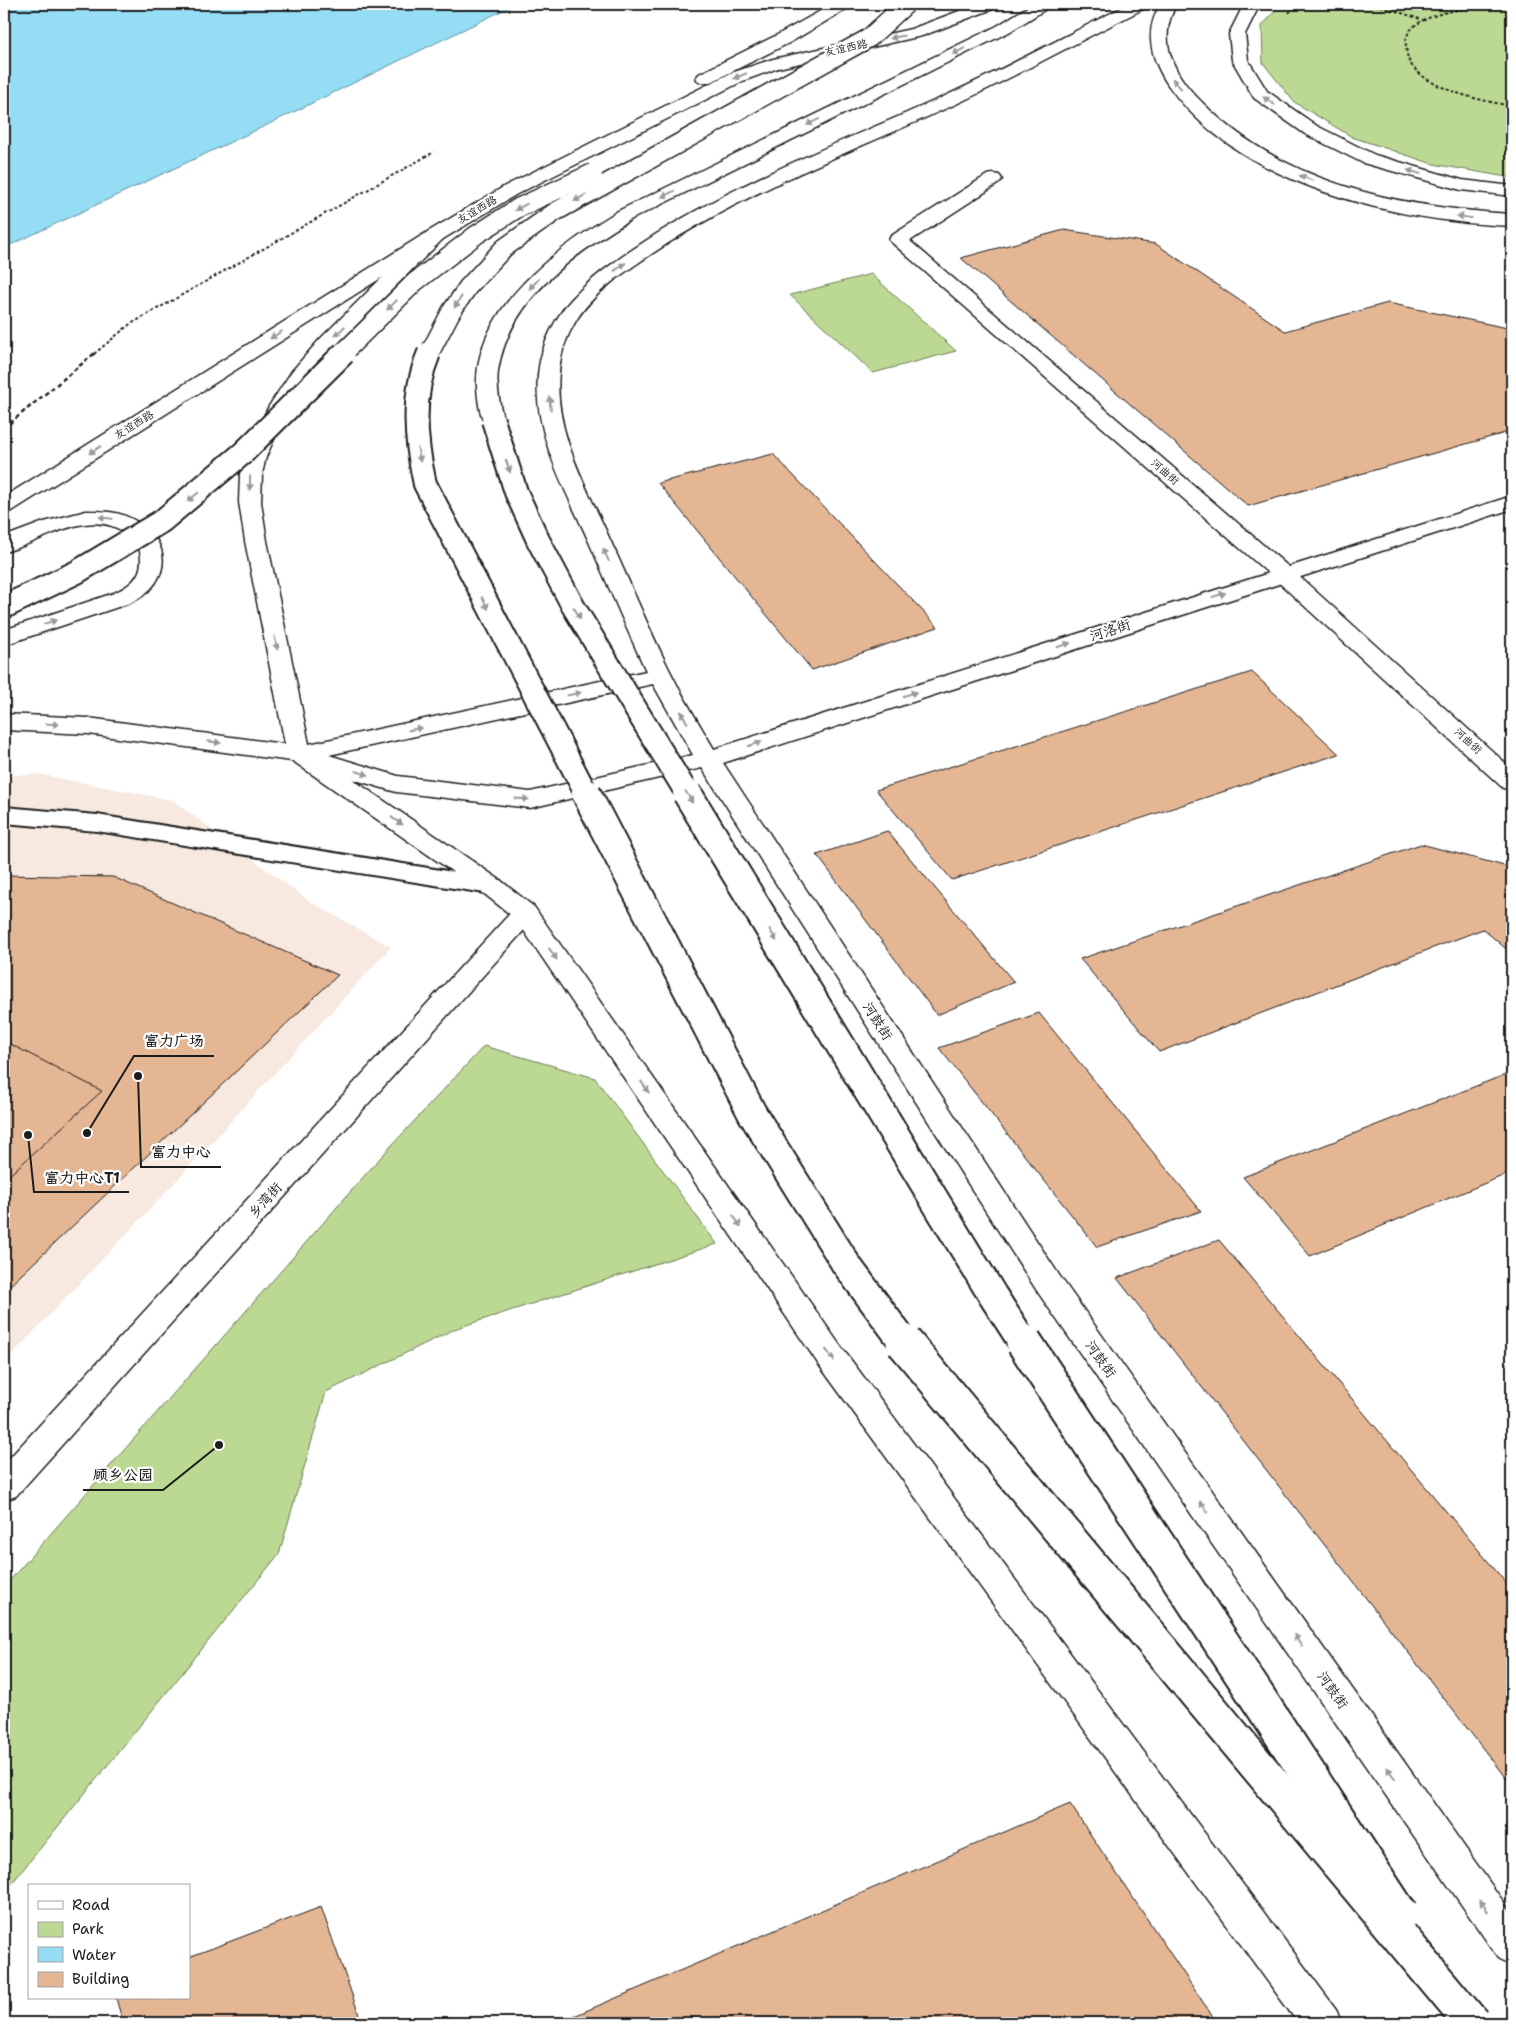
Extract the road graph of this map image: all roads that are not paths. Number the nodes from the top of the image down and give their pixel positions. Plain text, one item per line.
1 (844, 4) edge
2 (906, 4) edge
3 (1043, 4) edge
4 (1141, 4) edge
5 (1169, 4) edge
6 (1252, 4) edge
7 (998, 16) edge
8 (705, 78) dead end
9 (772, 93) junction
10 (992, 179) dead end
11 (1512, 191) edge
12 (1512, 220) edge
13 (436, 235) junction
14 (1512, 502) edge
15 (4, 506) edge
16 (4, 545) edge
17 (1283, 574) junction
18 (4, 607) edge
19 (4, 638) edge
20 (660, 675) junction
21 (4, 722) edge
22 (299, 754) junction
23 (708, 759) junction
24 (1512, 782) edge
25 (4, 815) edge
26 (491, 886) junction
27 (525, 913) junction
28 (4, 1486) edge
29 (1512, 1946) edge
30 (1322, 2023) edge
31 (1472, 2023) edge

1 - 8 main road
2 - 9 main road, bridge
3 - 7 main road
20 -> 4 main road, 河鼓街
12 -> 5 main road
11 -> 6 main road
7 -> 13 main road, 友谊西路
7 -> 31 main road, bridge
9 -> 18 main road, bridge
9 -> 31 main road, bridge
10 - 17 main road, 河曲街
13 -> 15 main road, 友谊西路
13 -> 22 main road
14 - 17 main road, 河洛街
19 -> 16 main road
23 -> 17 main road, 河洛街
17 - 24 main road, 河曲街
22 -> 20 main road
23 -> 20 main road, 河鼓街
21 -> 22 main road
22 -> 23 main road, 河洛街
22 -> 26 main road
29 -> 23 main road, 河鼓街
25 - 26 lane
26 - 27 main road
27 - 28 main road, 乡湾街
27 -> 30 main road

